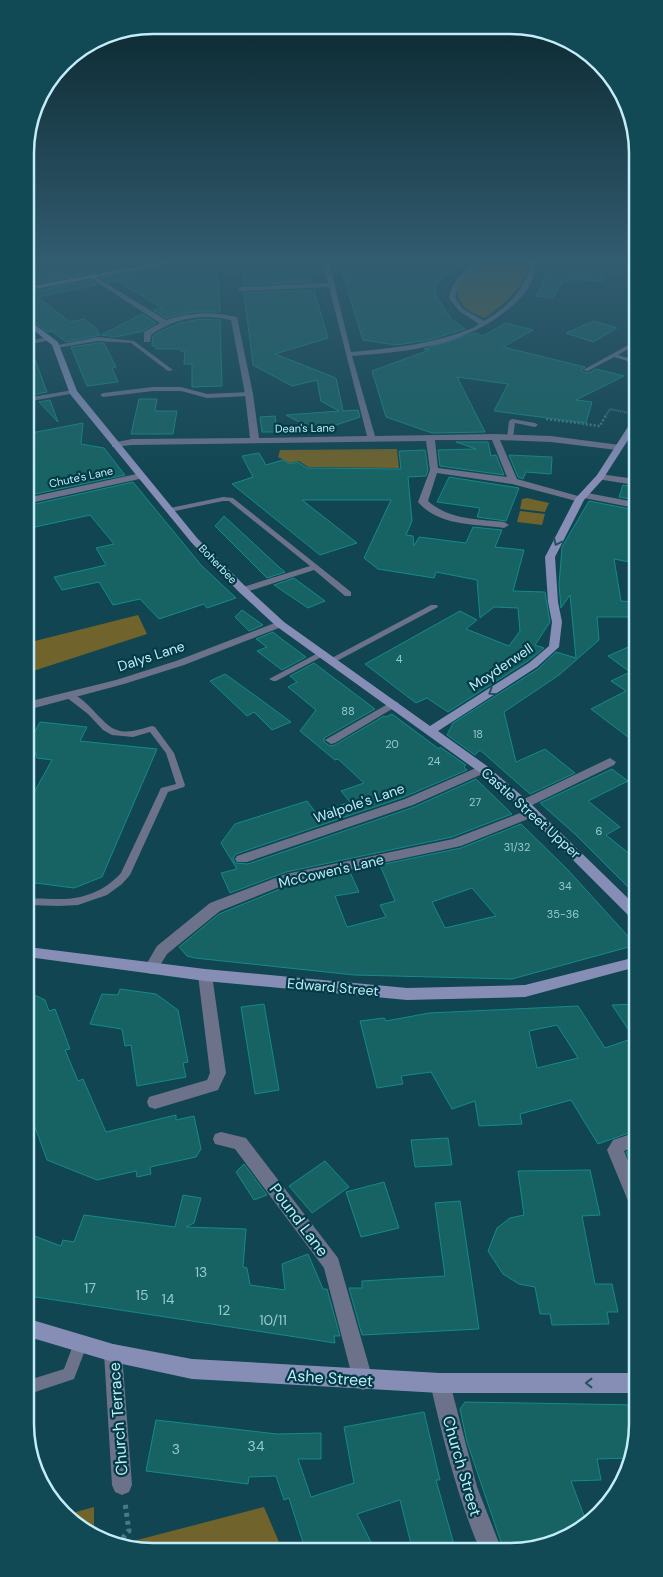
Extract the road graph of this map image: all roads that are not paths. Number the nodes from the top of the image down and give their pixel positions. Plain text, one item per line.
1 (45, 336) edge
2 (147, 336) edge
3 (237, 336) edge
4 (344, 336) edge
5 (459, 336) edge
6 (49, 339) junction
7 (147, 340) dead end
8 (34, 342) edge
9 (56, 346) junction
10 (629, 347) edge
11 (348, 354) junction
12 (614, 355) junction
13 (629, 360) edge
14 (170, 370) dead end
15 (586, 370) dead end
16 (73, 392) junction
17 (249, 394) junction
18 (103, 395) dead end
19 (34, 399) edge
20 (535, 426) dead end
21 (629, 430) edge
22 (495, 437) junction
23 (430, 438) junction
24 (510, 438) junction
25 (372, 439) junction
26 (255, 440) junction
27 (115, 444) junction
28 (617, 447) junction
29 (434, 470) junction
30 (141, 476) junction
31 (600, 476) junction
32 (513, 481) junction
33 (629, 481) edge
34 (581, 497) junction
35 (34, 499) edge
36 (629, 504) edge
37 (170, 510) junction
38 (504, 525) dead end
39 (315, 567) junction
40 (243, 590) junction
41 (348, 594) dead end
42 (434, 607) dead end
43 (280, 624) junction
44 (323, 654) junction
45 (332, 660) junction
46 (272, 679) dead end
47 (69, 696) junction
48 (34, 704) edge
49 (393, 704) junction
50 (429, 732) junction
51 (331, 740) dead end
52 (610, 762) dead end
53 (483, 769) junction
54 (528, 808) junction
55 (242, 859) dead end
56 (34, 902) edge
57 (629, 907) edge
58 (34, 953) edge
59 (629, 964) edge
60 (151, 968) junction
61 (205, 975) junction
62 (155, 1102) dead end
63 (222, 1139) dead end
64 (629, 1142) edge
65 (629, 1184) edge
66 (34, 1330) edge
67 (80, 1345) junction
68 (113, 1353) junction
69 (363, 1380) junction
70 (440, 1383) junction
71 (629, 1383) edge
72 (34, 1385) edge
73 (122, 1486) road end
74 (488, 1543) edge

1 - 6 main road
2 - 7 street
3 - 17 street
4 - 11 street
5 - 11 street
6 - 8 lane
6 - 9 main road
9 - 14 lane
9 - 16 main road, Boherbee
10 - 12 lane
11 - 25 street
12 - 13 lane
12 - 15 lane
16 - 19 lane
16 - 27 main road, Boherbee
17 - 18 lane
17 - 26 street
20 - 24 lane
21 - 28 main road, Moyderwell
22 - 23 street, Dean's Lane
22 - 24 street, Dean's Lane
22 - 32 street
23 - 25 street, Dean's Lane
23 - 29 street
24 - 28 street, Dean's Lane
25 - 26 street, Dean's Lane
26 - 27 street, Dean's Lane
27 - 30 main road, Boherbee
28 - 31 main road, Moyderwell
29 - 32 street
29 - 38 street
30 - 35 street, Chute's Lane
30 - 37 main road, Boherbee
31 - 33 street
31 - 34 main road, Moyderwell
32 - 34 street
34 - 36 street
34 -> 50 main road, Moyderwell
37 - 39 lane
37 - 40 main road, Boherbee
39 - 40 lane
39 - 41 lane
40 - 43 main road, Boherbee
42 - 45 lane
43 - 44 main road, Boherbee
43 - 47 street, Dalys Lane
44 - 45 main road, Boherbee
44 - 46 lane
45 - 49 main road, Boherbee
47 - 48 street, Dalys Lane
47 - 56 lane
49 - 50 main road, Castle Street Upper
49 - 51 street
50 - 53 main road, Castle Street Upper
52 - 54 street, McCowen's Lane
53 - 54 main road, Castle Street Upper
53 - 55 street, Walpole's Lane
54 - 57 main road, Castle Street Upper
54 - 60 street, McCowen's Lane
58 - 60 main road, Edward Street
59 - 61 main road, Edward Street
60 - 61 main road, Edward Street
61 - 62 street
63 - 69 street, Pound Lane
64 - 65 street
66 - 67 main road, Ashe Street
67 - 68 main road, Ashe Street
67 - 72 lane
68 - 69 main road, Ashe Street
68 - 73 street, Church Terrace
69 - 70 main road, Ashe Street
71 -> 70 main road, Ashe Street
70 - 74 street, Church Street

